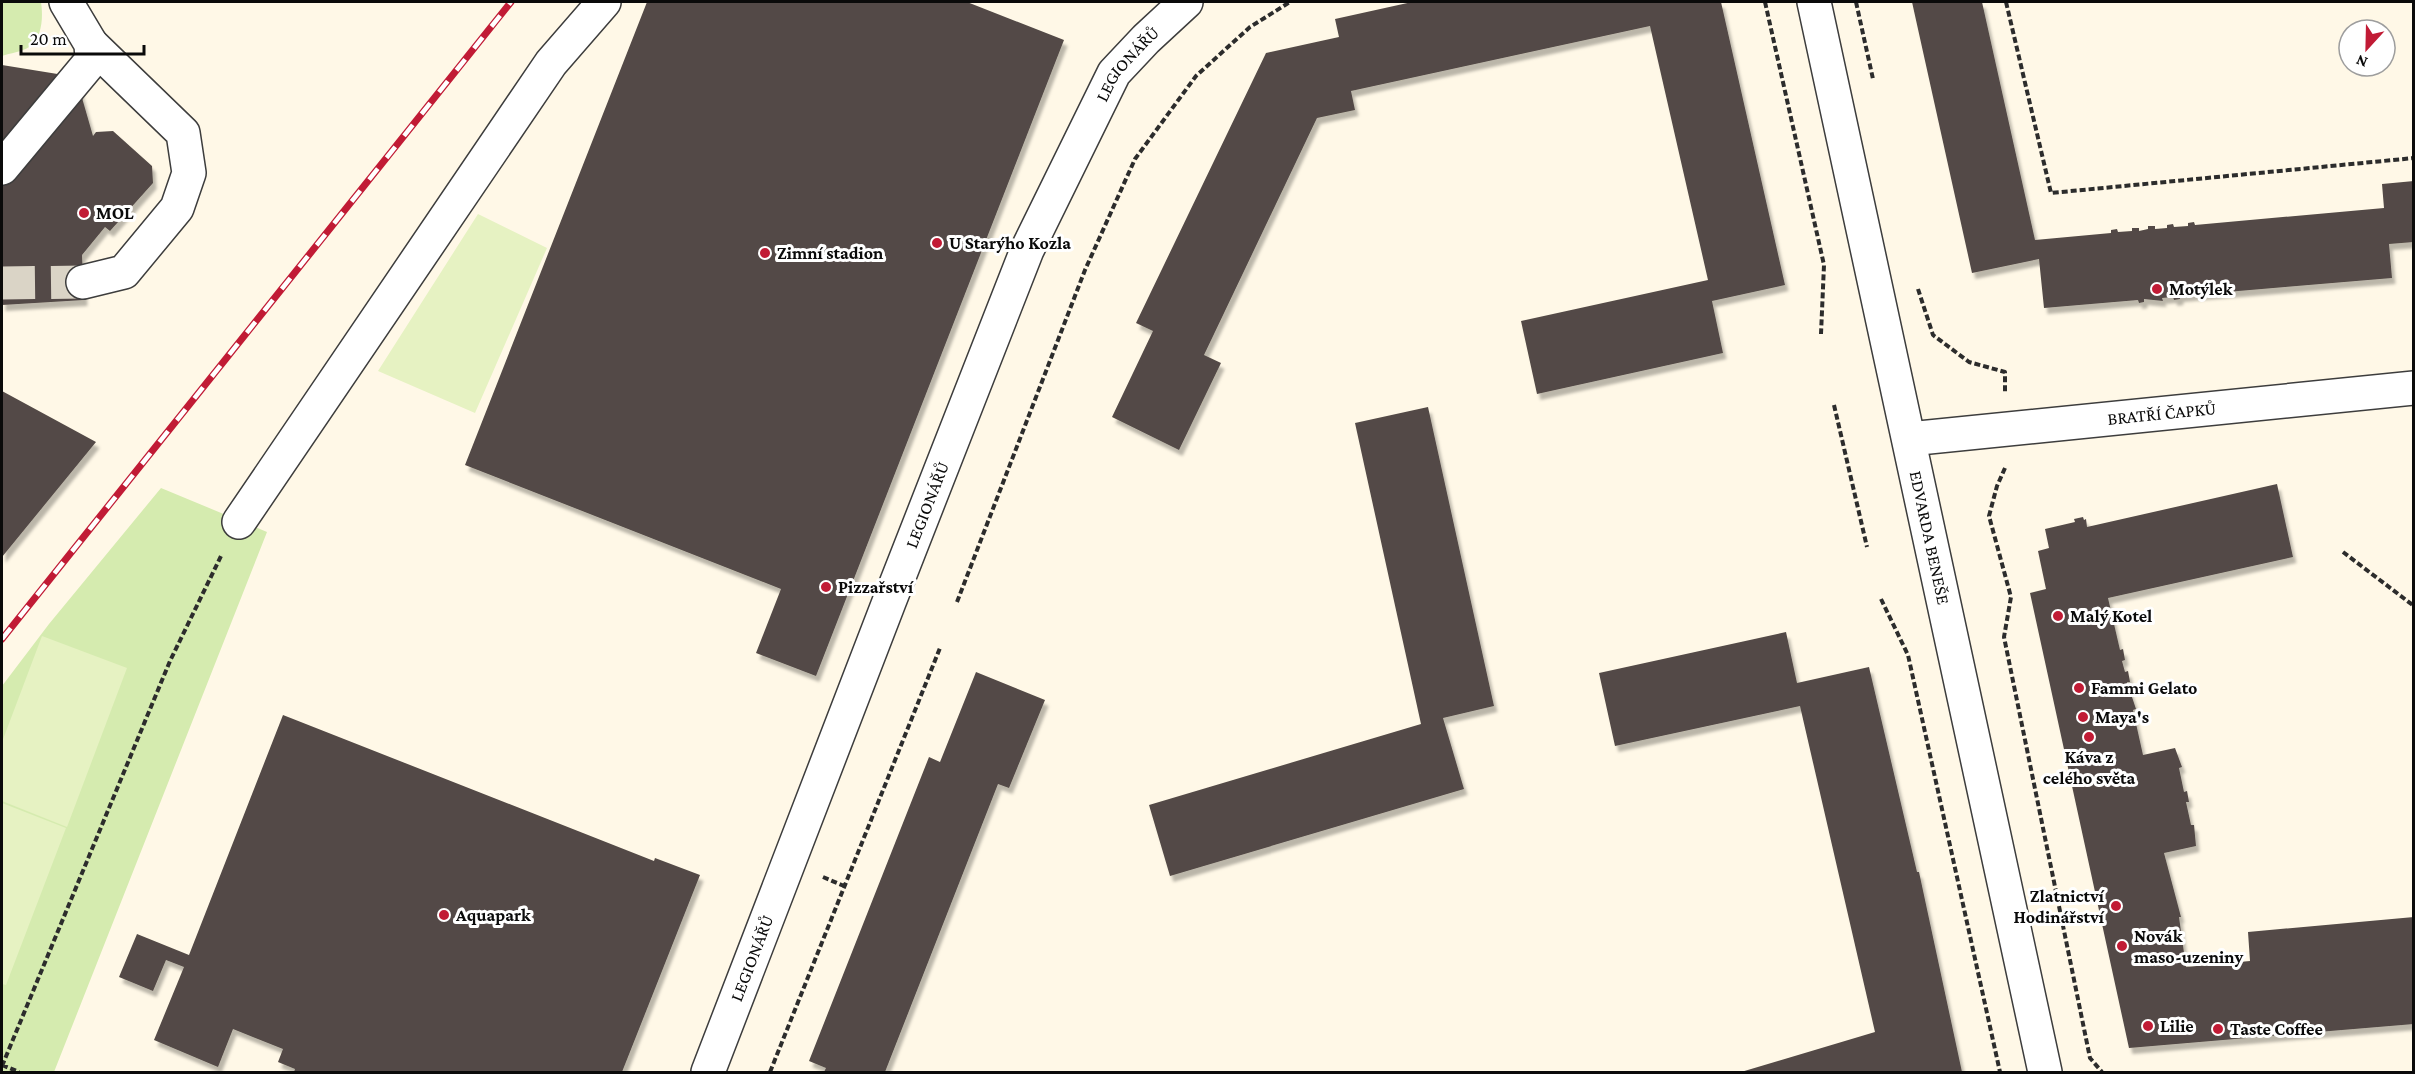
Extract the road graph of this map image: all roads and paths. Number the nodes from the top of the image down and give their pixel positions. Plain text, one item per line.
1 (66, 2) edge
2 (604, 2) edge
3 (1186, 2) edge
4 (1290, 2) edge
5 (1765, 2) edge
6 (1814, 2) edge
7 (1856, 2) edge
8 (2006, 2) edge
9 (91, 44) junction
10 (1873, 81) dead end
11 (2414, 158) edge
12 (2, 168) edge
13 (83, 282) tunnel mouth
14 (1916, 285) dead end
15 (1821, 334) dead end
16 (2414, 388) edge
17 (1834, 405) dead end
18 (2006, 429) junction
19 (1909, 439) junction
20 (239, 522) joint
21 (1867, 547) dead end
22 (2343, 552) dead end
23 (1881, 599) dead end
24 (957, 602) dead end
25 (2414, 606) edge
26 (940, 648) dead end
27 (819, 876) dead end
28 (844, 886) junction
29 (2, 1065) edge
30 (19, 1072) edge
31 (708, 1072) edge
32 (770, 1072) edge
33 (2000, 1072) edge
34 (2045, 1072) edge
35 (2102, 1072) edge

1 - 9 street
2 - 20 street
3 - 31 street, LEGIONÁŘŮ
4 - 24 path
5 - 15 path
6 - 19 street, EDVARDA BENEŠE
7 - 10 path
8 - 11 path
9 - 12 street
9 - 13 street
14 - 18 path
16 - 18 street, BRATŘÍ ČAPKŮ
17 - 21 path
18 - 19 street, BRATŘÍ ČAPKŮ
18 - 35 path
19 - 34 street, EDVARDA BENEŠE
20 - 29 path
22 - 25 path
23 - 33 path
26 - 28 path
27 - 28 path
28 - 32 path
29 - 30 path

